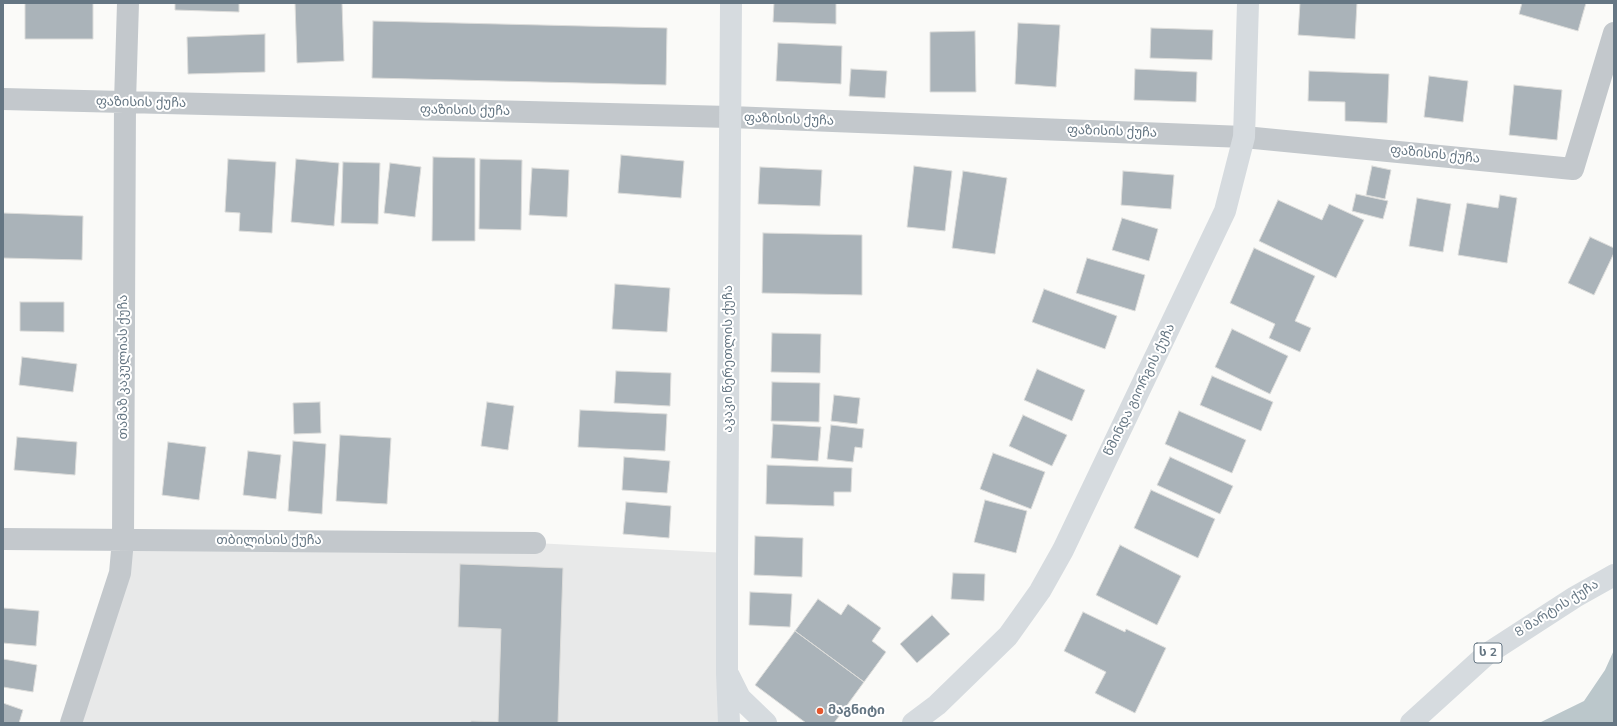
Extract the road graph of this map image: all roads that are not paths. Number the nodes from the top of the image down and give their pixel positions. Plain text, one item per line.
1 (128, 3) edge
2 (731, 3) edge
3 (1248, 3) edge
4 (1614, 32) edge
5 (3, 99) edge
6 (125, 102) junction
7 (730, 117) junction
8 (1244, 137) junction
9 (3, 539) edge
10 (123, 540) junction
11 (535, 543) dead end
12 (1614, 575) edge
13 (727, 673) junction
14 (730, 721) edge
15 (71, 723) edge
16 (766, 723) edge
17 (913, 723) edge
18 (1410, 723) edge

1 - 6 street, თამაზ კაკულიას ქუჩა
2 - 7 main road, აკაკი წერეთლის ქუჩა
3 - 8 main road, წმინდა გიორგის ქუჩა
4 - 8 street, ფაზისის ქუჩა
5 - 6 street, ფაზისის ქუჩა
6 - 7 street, ფაზისის ქუჩა
6 - 10 street, თამაზ კაკულიას ქუჩა
7 - 8 street, ფაზისის ქუჩა
7 - 13 main road, აკაკი წერეთლის ქუჩა
8 - 17 main road, წმინდა გიორგის ქუჩა
9 - 10 street, თბილისის ქუჩა
10 - 11 street, თბილისის ქუჩა
10 - 15 street, თამაზ კაკულიას ქუჩა
12 - 18 main road, 8 მარტის ქუჩა / ს 2
13 - 14 main road, აკაკი წერეთლის ქუჩა
13 - 16 main road

